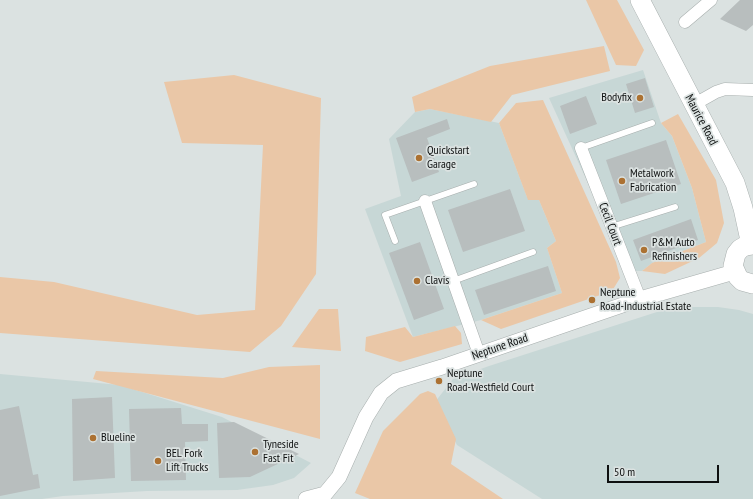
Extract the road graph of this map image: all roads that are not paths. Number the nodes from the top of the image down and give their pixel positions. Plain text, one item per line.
1 (640, 0) edge
2 (711, 0) edge
3 (685, 22) dead end
4 (753, 90) edge
5 (693, 105) junction
6 (652, 124) dead end
7 (581, 148) joint
8 (474, 184) dead end
9 (425, 201) junction
10 (675, 207) dead end
11 (611, 226) junction
12 (395, 241) dead end
13 (752, 245) edge
14 (533, 252) dead end
15 (734, 272) junction
16 (453, 280) junction
17 (753, 284) edge
18 (640, 299) junction
19 (479, 354) junction
20 (325, 496) edge
21 (306, 499) edge

1 - 5 main road, Maurice Road
2 - 3 street
4 - 5 street
5 - 13 main road, Maurice Road
6 - 7 lane
7 - 11 street, Cecil Court
8 - 9 lane
9 - 12 lane
9 - 16 street
10 - 11 lane
11 - 18 street, Cecil Court
13 - 15 main road
14 - 16 lane
15 - 17 main road
15 - 18 street, Neptune Road
16 - 19 street
18 - 19 street, Neptune Road
19 - 20 street, Neptune Road
20 - 21 street

